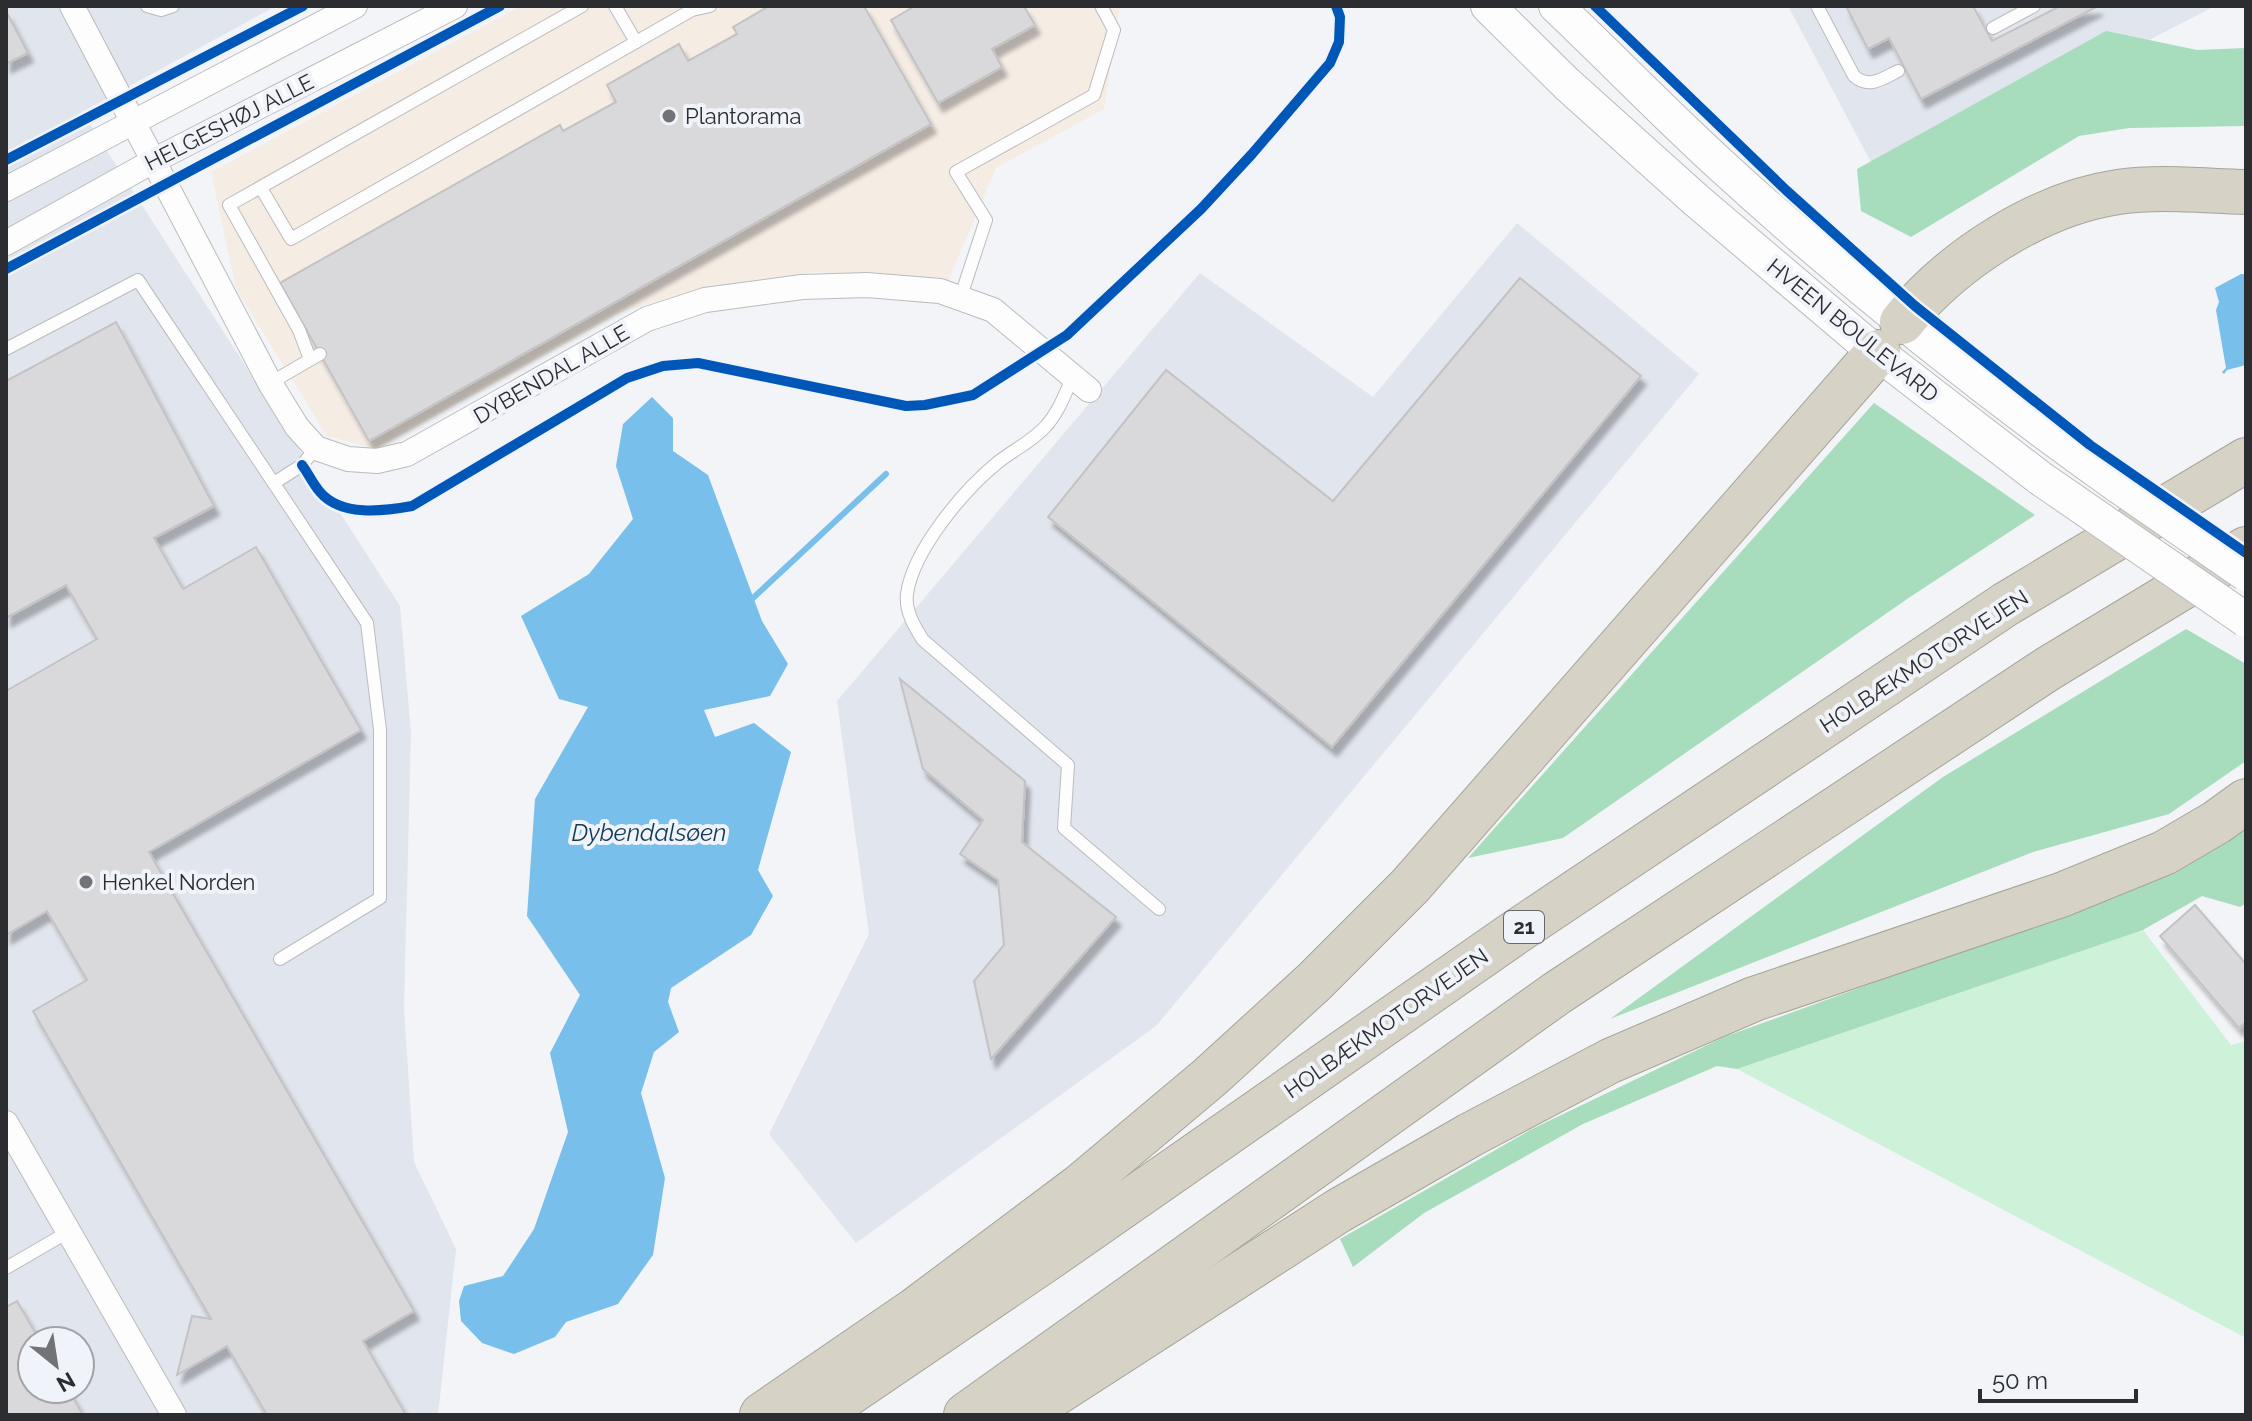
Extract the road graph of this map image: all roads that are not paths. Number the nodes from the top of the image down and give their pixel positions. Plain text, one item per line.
1 (72, 6) edge
2 (147, 6) edge
3 (173, 6) edge
4 (355, 6) edge
5 (455, 6) edge
6 (582, 6) edge
7 (615, 6) edge
8 (710, 6) edge
9 (1101, 6) edge
10 (1488, 6) edge
11 (1556, 6) edge
12 (1817, 6) edge
13 (2034, 6) edge
14 (1993, 28) dead end
15 (636, 42) junction
16 (1898, 71) dead end
17 (134, 121) junction
18 (155, 160) junction
19 (261, 188) junction
20 (6, 189) edge
21 (2246, 192) edge
22 (6, 243) edge
23 (960, 299) junction
24 (1890, 337) junction
25 (6, 349) edge
26 (270, 383) junction
27 (1081, 383) joint
28 (316, 448) junction
29 (2246, 460) edge
30 (274, 483) junction
31 (2246, 549) edge
32 (2246, 574) edge
33 (2246, 620) edge
34 (2246, 801) edge
35 (1159, 909) dead end
36 (280, 959) dead end
37 (6, 1123) edge
38 (68, 1232) junction
39 (6, 1268) edge
40 (174, 1415) edge
41 (762, 1415) edge
42 (817, 1415) edge
43 (966, 1415) edge
44 (1022, 1415) edge

1 - 17 street
2 - 3 lane
4 - 17 street, HELGESHØJ ALLE
5 - 18 street, HELGESHØJ ALLE
6 - 19 lane
7 - 15 lane
8 - 15 lane
9 - 23 lane
10 - 24 street, HVEEN BOULEVARD
11 - 24 street, HVEEN BOULEVARD
12 - 16 lane
13 - 14 lane
15 - 19 lane
17 - 18 street
17 - 20 street, HELGESHØJ ALLE
18 - 22 street, HELGESHØJ ALLE
18 - 26 street
19 - 26 lane
21 - 24 highway
23 - 27 street, DYBENDAL ALLE
23 - 28 street, DYBENDAL ALLE
24 - 32 street, HVEEN BOULEVARD, bridge
24 - 33 street, HVEEN BOULEVARD, bridge
24 - 41 highway
25 - 30 lane
26 - 28 street
27 - 35 lane
28 - 30 lane
29 - 42 highway, HOLBÆKMOTORVEJEN / 21
30 - 36 lane
31 - 43 highway
34 - 44 highway
37 - 38 street
38 - 39 lane
38 - 40 street

